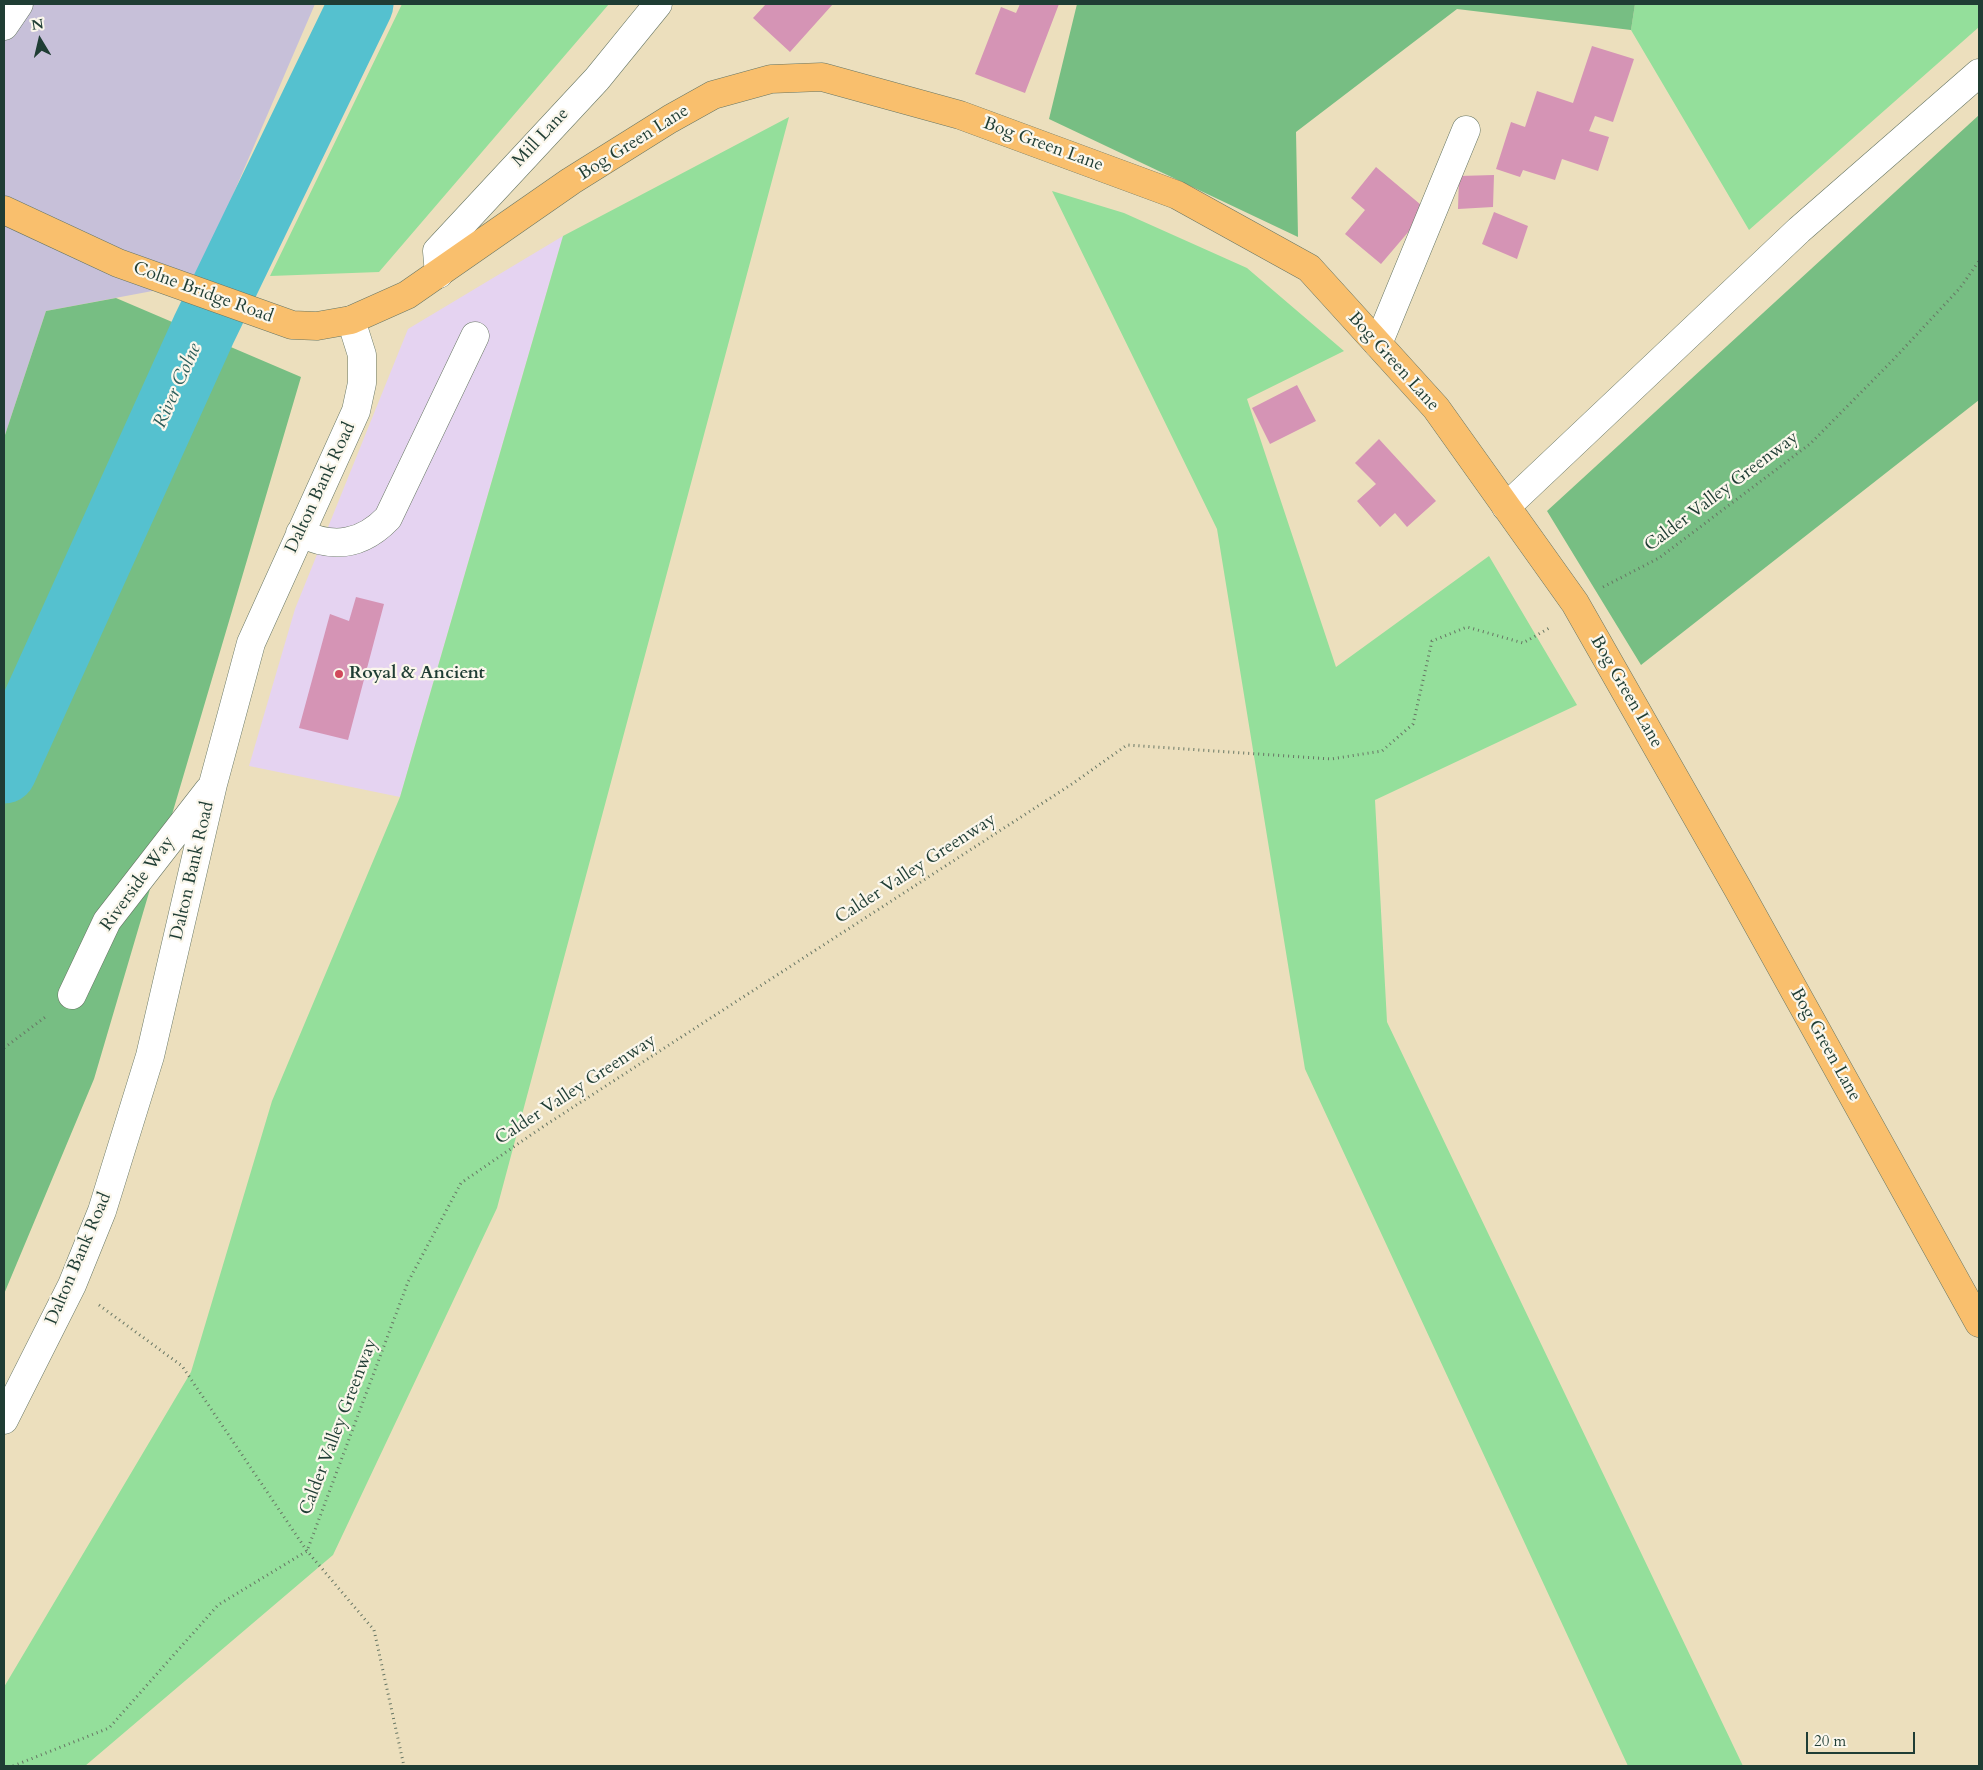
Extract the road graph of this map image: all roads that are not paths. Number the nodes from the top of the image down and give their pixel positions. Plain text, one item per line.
1 (20, 4) edge
2 (658, 4) edge
3 (4, 26) edge
4 (1979, 73) edge
5 (1466, 130) dead end
6 (4, 210) edge
7 (439, 274) junction
8 (407, 294) joint
9 (351, 320) junction
10 (475, 336) dead end
11 (1378, 344) junction
12 (1506, 507) junction
13 (300, 533) junction
14 (213, 784) junction
15 (72, 996) road end
16 (1979, 1323) edge
17 (4, 1420) edge

1 - 3 street
2 - 7 street, Mill Lane
4 - 12 street
5 - 11 street
6 - 9 main road, Colne Bridge Road
7 - 8 main road, Bog Green Lane
7 - 11 main road, Bog Green Lane
8 - 9 main road, Colne Bridge Road
9 - 13 street, Dalton Bank Road
10 - 13 street
11 - 12 main road, Bog Green Lane
12 - 16 main road, Bog Green Lane
13 - 14 street, Dalton Bank Road
14 - 15 street, Riverside Way
14 - 17 street, Dalton Bank Road

